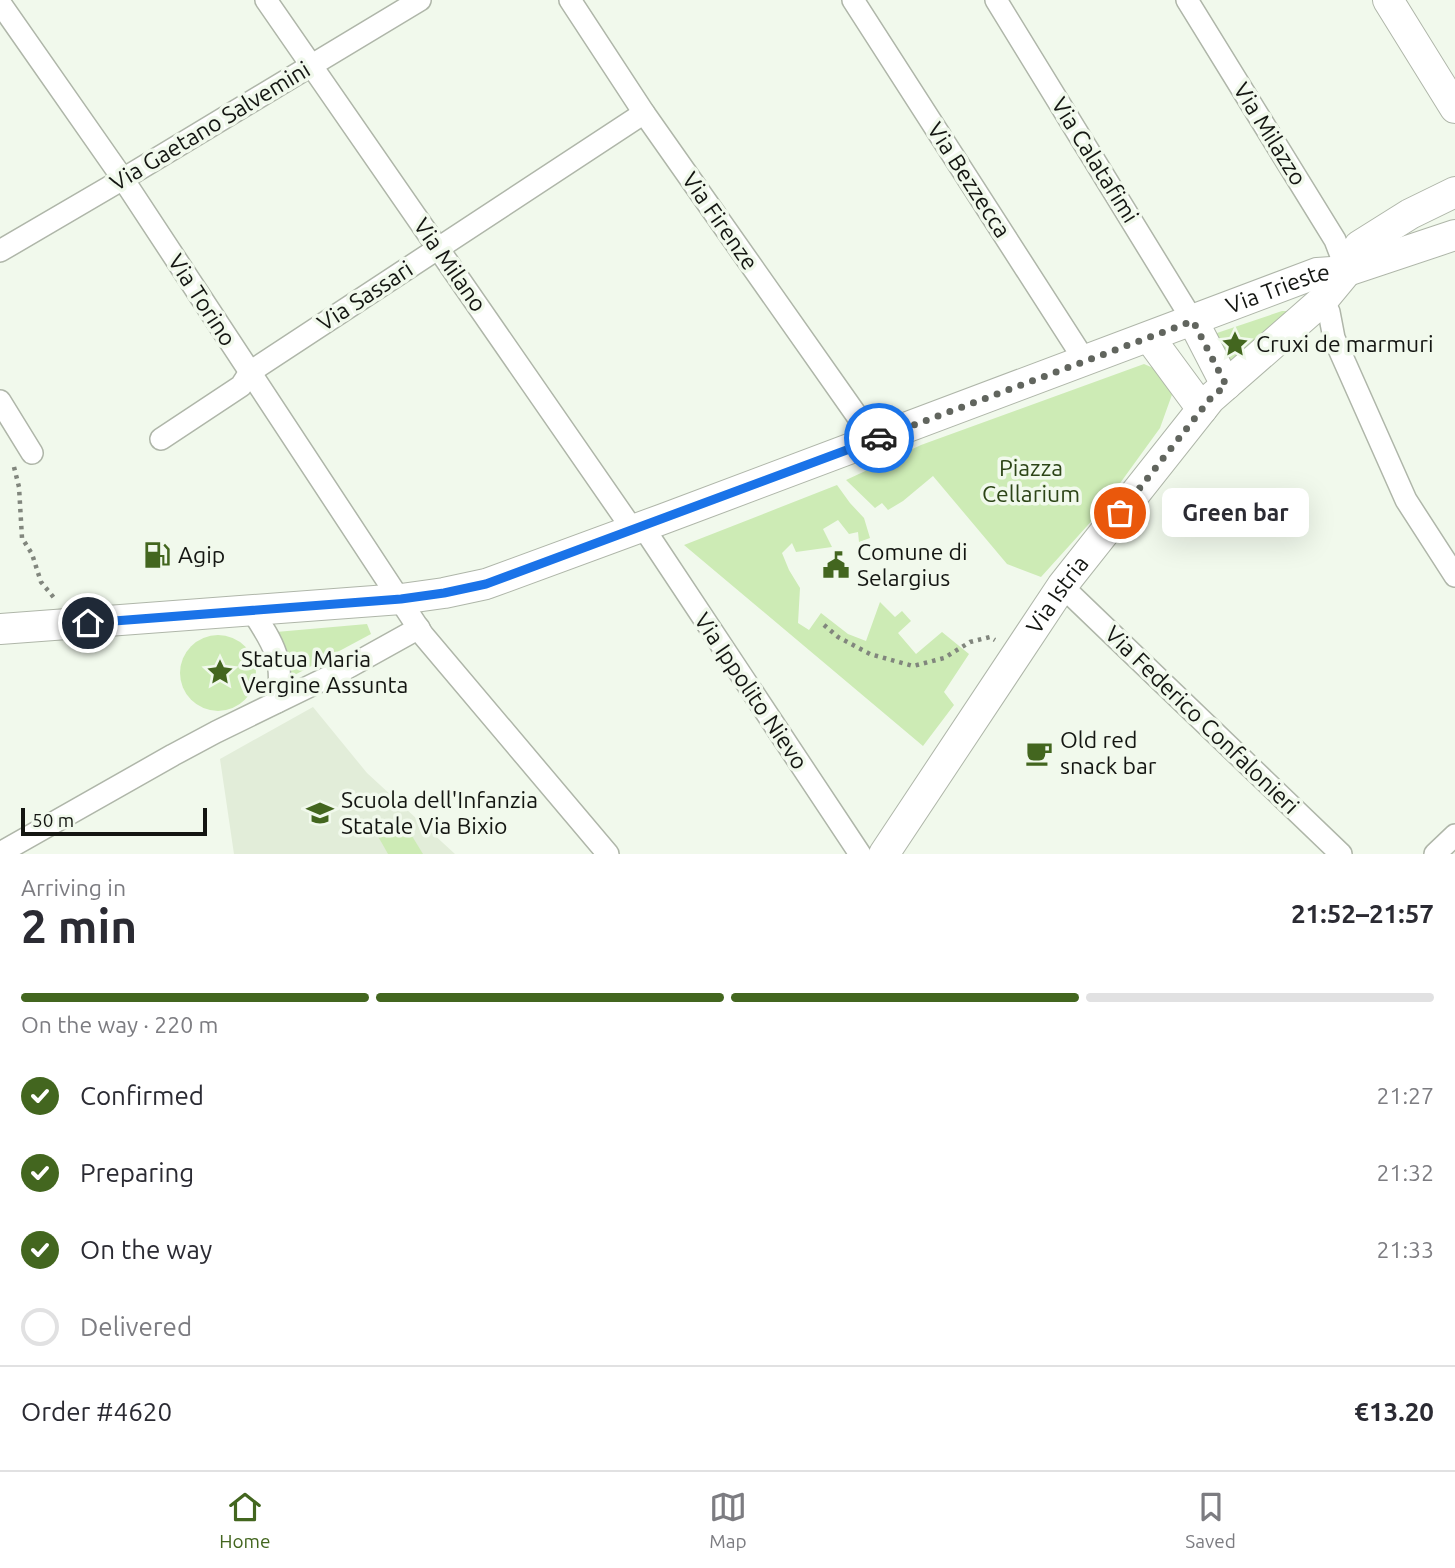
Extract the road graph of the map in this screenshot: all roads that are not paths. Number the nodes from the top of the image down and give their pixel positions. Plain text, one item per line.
1 (266, 0) edge
2 (420, 0) edge
3 (570, 0) edge
4 (853, 0) edge
5 (996, 0) edge
6 (1187, 0) edge
7 (1388, 0) edge
8 (0, 3) edge
9 (311, 65) junction
10 (1455, 108) edge
11 (644, 113) junction
12 (123, 179) junction
13 (1455, 192) edge
14 (1455, 216) edge
15 (1455, 235) edge
16 (1427, 244) junction
17 (438, 247) junction
18 (0, 251) edge
19 (1347, 271) junction
20 (1323, 300) junction
21 (1193, 321) junction
22 (1149, 337) junction
23 (1085, 361) junction
24 (250, 372) junction
25 (1226, 385) junction
26 (0, 401) edge
27 (1202, 409) junction
28 (161, 439) dead end
29 (874, 440) junction
30 (28, 447) road end
31 (638, 528) junction
32 (1455, 576) edge
33 (1062, 586) junction
34 (401, 599) junction
35 (252, 611) junction
36 (419, 628) junction
37 (0, 629) edge
38 (277, 702) junction
39 (1455, 835) edge
40 (0, 853) edge
41 (608, 854) edge
42 (860, 854) edge
43 (884, 854) edge
44 (1341, 854) edge
45 (1435, 854) edge

1 - 9 street, Via Milano
2 - 9 street, Via Gaetano Salvemini
3 - 11 street, Via Firenze
4 - 23 street, Via Bezzecca
5 - 21 street, Via Calatafimi
6 - 19 street, Via Milazzo
7 - 10 street
8 - 12 street, Via Torino
9 - 12 street, Via Gaetano Salvemini
9 - 17 street, Via Milano
11 - 17 street, Via Sassari
11 - 29 street, Via Firenze
12 - 18 street, Via Gaetano Salvemini
12 - 24 street, Via Torino
13 - 19 street, Via Istria
14 - 16 street
15 - 16 street, Via Trieste
16 - 19 street, Via Trieste
17 - 24 street, Via Sassari
17 - 31 street, Via Milano
19 - 20 street, Via Istria
19 - 21 street, Via Trieste
20 - 25 street, Via Istria
20 - 32 street
21 - 22 street, Via Trieste
21 - 25 street
22 - 23 street, Via Trieste
22 - 27 street
23 - 29 street, Via Trieste
24 - 28 street, Via Sassari
24 - 34 street, Via Torino
25 - 27 street, Via Istria
26 - 30 street
27 - 33 street, Via Istria
29 - 31 street, Via Trieste
31 - 34 street, Via Trieste
31 - 42 street, Via Ippolito Nievo
33 - 43 street, Via Istria
33 - 44 street, Via Federico Confalonieri
34 - 35 street, Via Trieste
34 - 36 street, Via Torino
35 - 37 street, Via Trieste
35 - 38 street
36 - 38 street
36 - 41 street, Via Torino
38 - 40 street
39 - 45 street

